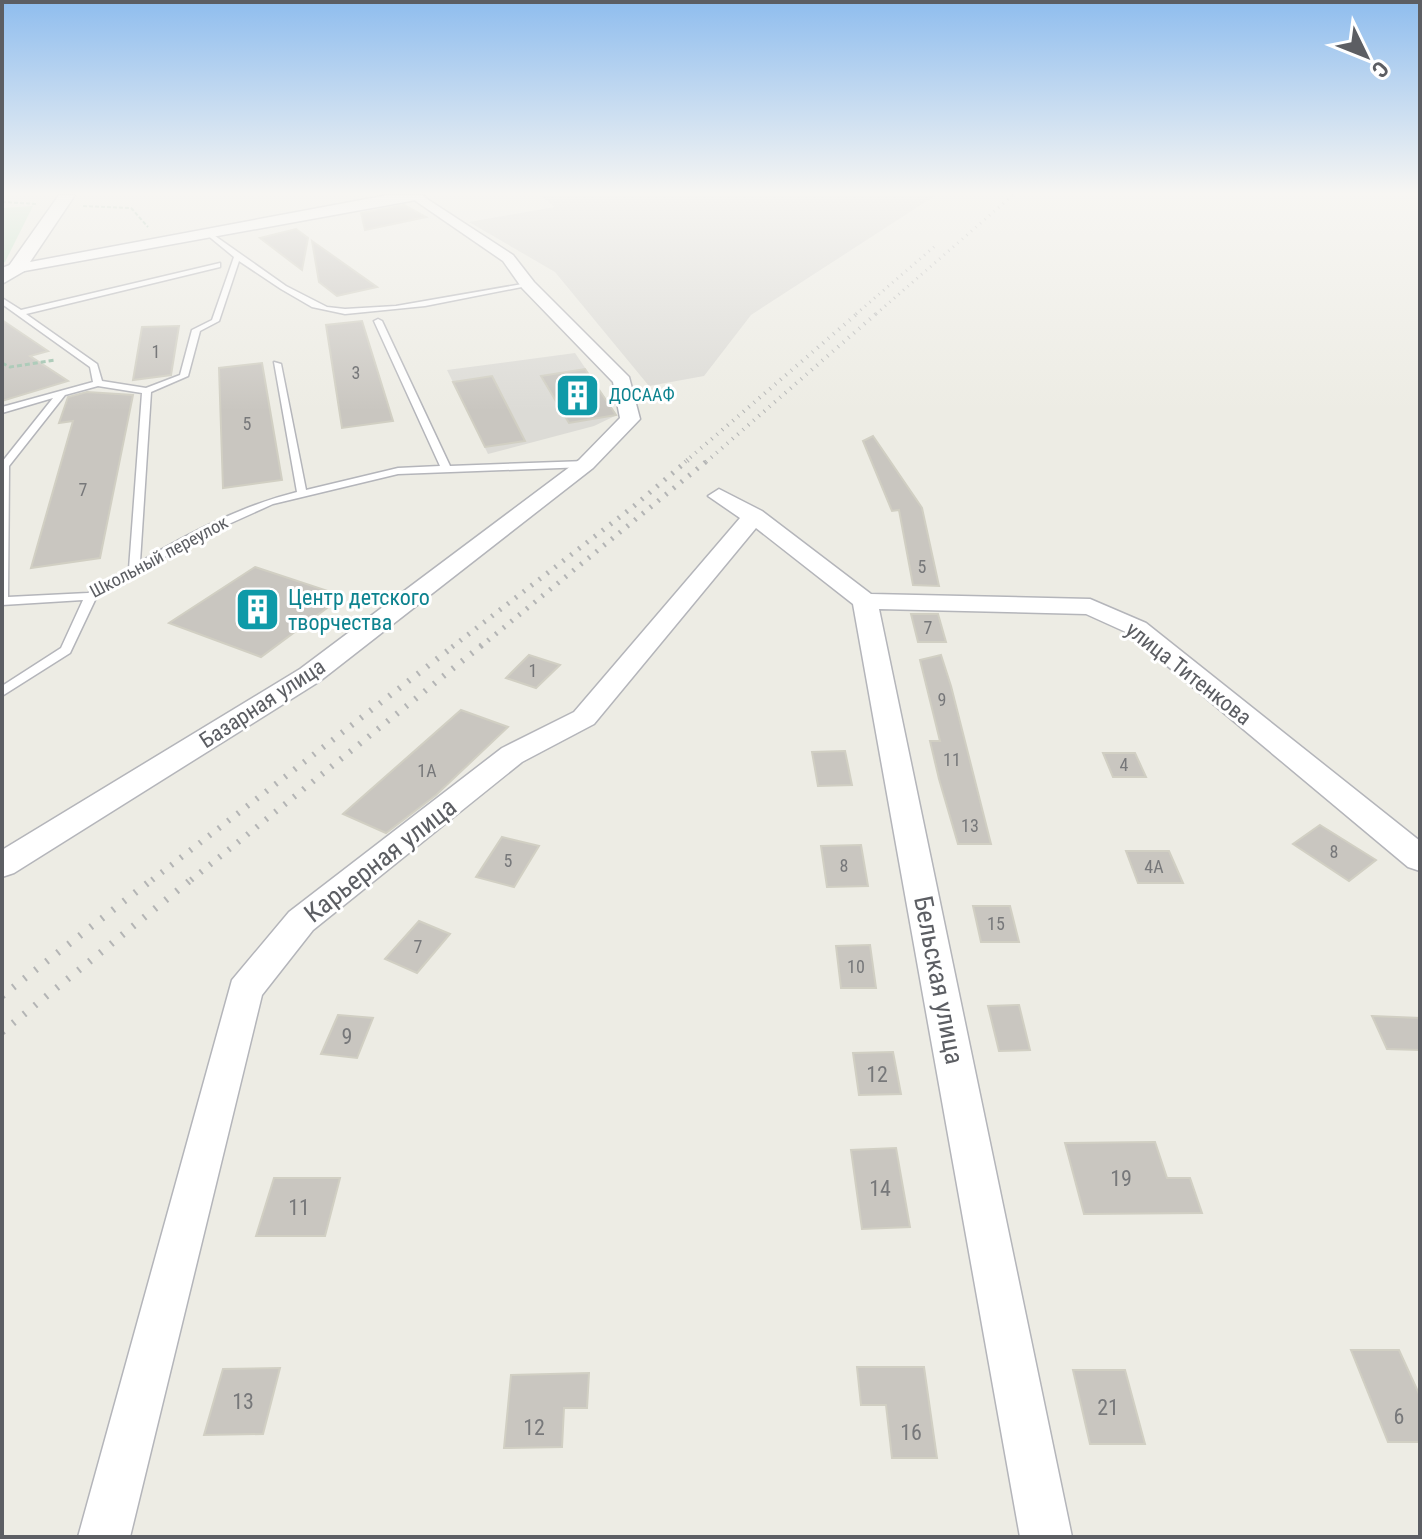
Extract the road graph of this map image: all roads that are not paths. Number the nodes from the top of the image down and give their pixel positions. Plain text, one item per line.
1 (37, 267) edge
2 (210, 267) edge
3 (234, 267) edge
4 (254, 267) edge
5 (515, 267) edge
6 (6, 273) edge
7 (528, 285) junction
8 (2, 300) edge
9 (20, 313) junction
10 (378, 321) dead end
11 (277, 364) dead end
12 (98, 383) junction
13 (147, 391) junction
14 (62, 393) junction
15 (2, 410) edge
16 (586, 464) junction
17 (446, 469) junction
18 (4, 472) edge
19 (302, 494) junction
20 (719, 496) dead end
21 (754, 516) junction
22 (134, 571) junction
23 (91, 596) junction
24 (865, 601) junction
25 (2, 692) edge
26 (1420, 859) edge
27 (2, 865) edge
28 (104, 1537) edge
29 (1046, 1537) edge

1 - 6 street
2 - 9 lane
3 - 13 lane
4 - 7 lane
5 - 7 street
7 - 16 street, Базарная улица
8 - 9 lane
9 - 12 lane
10 - 17 lane
11 - 19 lane
12 - 13 lane
12 - 14 lane
13 - 22 lane
14 - 15 lane
14 - 18 lane, Школьный переулок
16 - 17 lane, Школьный переулок
16 - 27 street, Базарная улица
17 - 19 lane, Школьный переулок
18 - 23 lane, Школьный переулок
19 - 22 lane, Школьный переулок
20 - 21 street
21 - 24 street
21 - 28 street, Карьерная улица
22 - 23 lane, Школьный переулок
23 - 25 lane
24 - 26 street, улица Титенкова
24 - 29 street, Бельская улица

